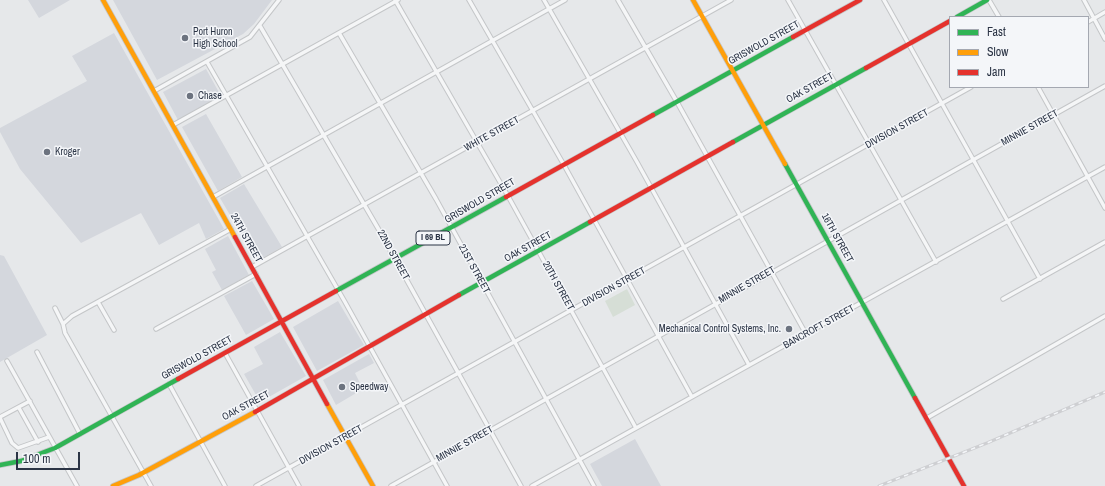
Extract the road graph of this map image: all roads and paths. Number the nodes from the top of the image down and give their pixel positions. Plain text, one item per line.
1 (103, 0) edge
2 (279, 0) edge
3 (396, 0) edge
4 (469, 0) edge
5 (544, 0) edge
6 (565, 0) edge
7 (618, 0) edge
8 (693, 0) edge
9 (731, 0) edge
10 (788, 0) edge
11 (860, 0) edge
12 (884, 0) edge
13 (988, 0) edge
14 (1084, 0) edge
15 (549, 9) junction
16 (1105, 12) edge
17 (703, 16) junction
18 (959, 16) edge
19 (998, 16) edge
20 (1094, 19) junction
21 (949, 22) edge
22 (1089, 22) edge
23 (260, 26) junction
24 (806, 30) junction
25 (339, 33) junction
26 (1105, 39) edge
27 (493, 40) junction
28 (908, 44) junction
29 (646, 48) junction
30 (207, 62) junction
31 (283, 64) junction
32 (733, 70) junction
33 (436, 72) junction
34 (590, 79) junction
35 (836, 84) junction
36 (1105, 86) edge
37 (970, 88) edge
38 (1039, 88) edge
39 (154, 91) junction
40 (227, 96) junction
41 (677, 102) junction
42 (380, 103) junction
43 (941, 104) junction
44 (533, 111) junction
45 (1053, 115) junction
46 (173, 125) junction
47 (764, 125) junction
48 (621, 134) junction
49 (324, 135) junction
50 (477, 142) junction
51 (869, 144) junction
52 (707, 157) junction
53 (973, 160) junction
54 (564, 165) junction
55 (267, 166) junction
56 (1105, 167) edge
57 (421, 173) junction
58 (1088, 176) junction
59 (797, 184) junction
60 (651, 188) junction
61 (508, 196) junction
62 (213, 197) junction
63 (901, 200) junction
64 (364, 205) junction
65 (1105, 208) edge
66 (740, 216) junction
67 (595, 220) junction
68 (1007, 221) junction
69 (452, 228) junction
70 (231, 229) junction
71 (307, 236) junction
72 (828, 240) junction
73 (1105, 242) edge
74 (684, 248) junction
75 (538, 251) junction
76 (395, 259) junction
77 (936, 262) junction
78 (252, 267) junction
79 (771, 272) junction
80 (256, 274) junction
81 (628, 279) junction
82 (1040, 279) junction
83 (482, 282) junction
84 (338, 290) junction
85 (1003, 300) dead end
86 (98, 302) junction
87 (863, 302) junction
88 (715, 304) junction
89 (55, 308) dead end
90 (571, 311) junction
91 (426, 314) junction
92 (1105, 316) edge
93 (283, 321) junction
94 (63, 324) junction
95 (156, 329) dead end
96 (114, 330) dead end
97 (806, 334) junction
98 (658, 335) junction
99 (515, 342) junction
100 (369, 346) junction
101 (37, 352) dead end
102 (225, 353) junction
103 (7, 361) dead end
104 (749, 365) junction
105 (602, 367) junction
106 (458, 374) junction
107 (314, 379) junction
108 (169, 384) junction
109 (692, 397) junction
110 (546, 399) junction
111 (30, 401) junction
112 (402, 406) junction
113 (19, 408) junction
114 (256, 410) junction
115 (112, 416) junction
116 (0, 417) edge
117 (927, 418) junction
118 (636, 428) junction
119 (490, 430) junction
120 (80, 434) junction
121 (50, 437) junction
122 (346, 437) junction
123 (200, 441) junction
124 (38, 442) junction
125 (55, 448) junction
126 (580, 460) junction
127 (433, 462) junction
128 (0, 465) edge
129 (289, 468) junction
130 (143, 472) junction
131 (77, 486) edge
132 (113, 486) edge
133 (151, 486) edge
134 (225, 486) edge
135 (256, 486) edge
136 (299, 486) edge
137 (373, 486) edge
138 (391, 486) edge
139 (447, 486) edge
140 (520, 486) edge
141 (532, 486) edge
142 (594, 486) edge
143 (964, 486) edge

1 - 39 main road, 24TH STREET
2 - 23 street
3 - 25 street
3 - 33 street, 20TH STREET
4 - 27 street
5 - 15 street
6 - 15 street
7 - 29 street
8 - 17 main road, 16TH STREET
9 - 17 street, WHITE STREET
10 - 24 street
11 - 24 main road, GRISWOLD STREET / I 69 BL
12 - 28 street
13 - 18 main road
13 - 19 street
14 - 20 street
15 - 27 street
15 - 34 street
16 - 20 street
17 - 29 street, WHITE STREET
17 - 32 main road, 16TH STREET
20 - 22 street
20 - 26 street
21 - 28 main road, OAK STREET
23 - 30 street
23 - 31 street, 22ND STREET
24 - 32 main road, GRISWOLD STREET / I 69 BL
24 - 35 street
25 - 31 street
25 - 42 street, 21ST STREET
27 - 33 street
27 - 44 street
28 - 35 main road, OAK STREET
28 - 43 street
29 - 34 street, WHITE STREET
29 - 41 street
30 - 39 street
30 - 40 street
31 - 40 street
31 - 49 street, 22ND STREET
32 - 41 main road, GRISWOLD STREET / I 69 BL
32 - 47 main road, 16TH STREET
33 - 42 street
33 - 50 street, 20TH STREET
34 - 44 street, WHITE STREET
34 - 48 street
35 - 47 main road, OAK STREET
35 - 51 street
36 - 45 street, MINNIE STREET
37 - 43 street, DIVISION STREET
38 - 45 street
39 - 46 main road, 24TH STREET
40 - 46 street
40 - 55 street
41 - 48 main road, GRISWOLD STREET / I 69 BL
41 - 52 street
42 - 49 street
42 - 57 street, 21ST STREET
43 - 51 street, DIVISION STREET
43 - 53 street
44 - 50 street, WHITE STREET
44 - 54 street
45 - 53 street, MINNIE STREET
45 - 58 street
46 - 62 main road, 24TH STREET
47 - 52 main road, OAK STREET
47 - 59 main road, 16TH STREET
48 - 54 main road, GRISWOLD STREET / I 69 BL
48 - 60 street
49 - 55 street
49 - 64 street, 22ND STREET
50 - 57 street, WHITE STREET
50 - 61 street, 20TH STREET
51 - 59 street, DIVISION STREET
51 - 63 street
52 - 60 main road, OAK STREET
52 - 66 street
53 - 63 street, MINNIE STREET
53 - 68 street
54 - 61 main road, GRISWOLD STREET / I 69 BL
54 - 67 street
55 - 62 street
55 - 71 street
56 - 58 street, BANCROFT STREET
57 - 64 street, WHITE STREET
57 - 69 street, 21ST STREET
58 - 65 street
58 - 68 street, BANCROFT STREET
59 - 66 street, DIVISION STREET
59 - 72 main road, 16TH STREET
60 - 67 main road, OAK STREET
60 - 74 street
61 - 69 main road, GRISWOLD STREET / I 69 BL
61 - 75 street, 20TH STREET
62 - 70 main road, 24TH STREET
63 - 72 street, MINNIE STREET
63 - 77 street
64 - 71 street, WHITE STREET
64 - 76 street, 22ND STREET
66 - 74 street, DIVISION STREET
66 - 79 street
67 - 75 main road, OAK STREET
67 - 81 street
68 - 77 street, BANCROFT STREET
68 - 82 street
69 - 76 main road, GRISWOLD STREET / I 69 BL
69 - 83 street, 21ST STREET
70 - 78 main road, 24TH STREET
70 - 86 street
71 - 78 street, WHITE STREET
71 - 84 street
72 - 79 street, MINNIE STREET
72 - 87 main road, 16TH STREET
73 - 82 street
74 - 81 street, DIVISION STREET
74 - 88 street
75 - 83 main road, OAK STREET
75 - 90 street, 20TH STREET
76 - 84 main road, GRISWOLD STREET / I 69 BL
76 - 91 street, 22ND STREET
77 - 87 street, BANCROFT STREET
78 - 80 main road, 24TH STREET
79 - 88 street, MINNIE STREET
79 - 97 street
80 - 93 main road, 24TH STREET
80 - 95 street
81 - 90 street, DIVISION STREET
81 - 98 street
82 - 85 street
83 - 91 main road, OAK STREET
83 - 99 street, 21ST STREET
84 - 93 main road, GRISWOLD STREET / I 69 BL
84 - 100 street
86 - 94 street
86 - 96 street
87 - 97 street, BANCROFT STREET
87 - 117 main road, 16TH STREET
88 - 98 street, MINNIE STREET
88 - 104 street
89 - 94 street
90 - 99 street, DIVISION STREET
90 - 105 street, 20TH STREET
91 - 100 main road, OAK STREET
91 - 106 street, 22ND STREET
92 - 117 street
93 - 102 main road, GRISWOLD STREET / I 69 BL
93 - 107 main road, 24TH STREET
94 - 115 street
97 - 104 street, BANCROFT STREET
98 - 105 street, MINNIE STREET
98 - 109 street
99 - 106 street, DIVISION STREET
99 - 110 street, 21ST STREET
100 - 107 main road, OAK STREET
100 - 112 street
101 - 120 street
102 - 108 main road, GRISWOLD STREET / I 69 BL
102 - 114 street
103 - 111 street
104 - 109 street, BANCROFT STREET
105 - 110 street, MINNIE STREET
105 - 118 street, 20TH STREET
106 - 112 street, DIVISION STREET
106 - 119 street, 22ND STREET
107 - 114 main road, OAK STREET
107 - 122 main road, 24TH STREET
108 - 115 main road, GRISWOLD STREET / I 69 BL
108 - 123 street
109 - 118 street, BANCROFT STREET
110 - 119 street, MINNIE STREET
110 - 126 street, 21ST STREET
111 - 113 street
111 - 121 street
112 - 122 street, DIVISION STREET
112 - 127 street
113 - 116 street
113 - 124 street
114 - 123 main road, OAK STREET
114 - 129 street
115 - 120 main road, GRISWOLD STREET / I 69 BL
115 - 130 street
116 - 124 street
117 - 143 main road, 16TH STREET
118 - 126 street, BANCROFT STREET
119 - 127 street, MINNIE STREET
119 - 140 street, 22ND STREET
120 - 125 main road, GRISWOLD STREET / I 69 BL
121 - 124 street
121 - 125 street
122 - 129 street, DIVISION STREET
122 - 137 main road, 24TH STREET
123 - 130 main road, OAK STREET
123 - 134 street
125 - 128 main road, GRISWOLD STREET / I 69 BL
125 - 131 street
126 - 141 street, BANCROFT STREET
126 - 142 street, 21ST STREET
127 - 138 street, MINNIE STREET
127 - 139 street
129 - 135 street, DIVISION STREET
129 - 136 street
130 - 132 main road, OAK STREET
130 - 133 street

